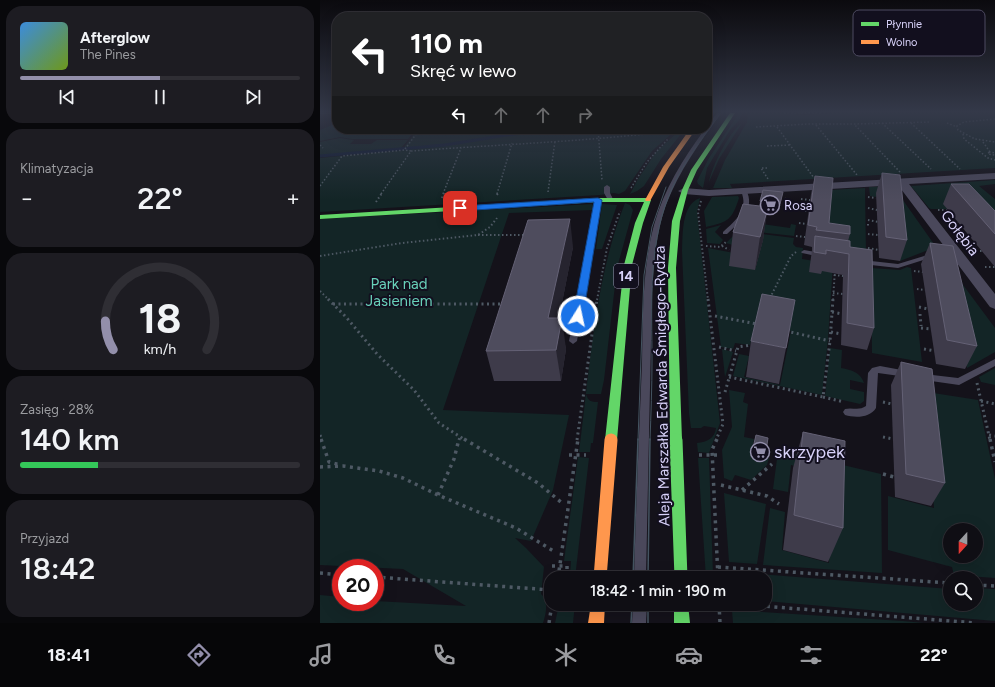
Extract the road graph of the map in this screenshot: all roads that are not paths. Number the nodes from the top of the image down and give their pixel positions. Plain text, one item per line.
1 (683, 142) edge
2 (697, 142) edge
3 (712, 142) edge
4 (995, 176) edge
5 (901, 178) junction
6 (684, 191) junction
7 (744, 191) junction
8 (598, 200) junction
9 (647, 200) junction
10 (320, 217) edge
11 (725, 233) dead end
12 (952, 250) junction
13 (804, 252) road end
14 (836, 258) edge
15 (857, 261) edge
16 (995, 304) edge
17 (573, 341) dead end
18 (995, 362) edge
19 (848, 412) dead end
20 (601, 571) edge
21 (640, 571) edge
22 (681, 571) edge
23 (597, 611) edge
24 (640, 611) edge
25 (681, 611) edge
26 (596, 623) edge
27 (639, 623) edge
28 (682, 623) edge

1 - 9 main road, Aleja Marszałka Edwarda Śmigłego-Rydza / 14
2 - 21 lane
3 - 6 main road, Aleja Marszałka Edwarda Śmigłego-Rydza
4 - 5 street
5 - 7 street
5 - 12 street, Gołębia
6 - 7 street
6 - 22 main road, Aleja Marszałka Edwarda Śmigłego-Rydza, bridge
7 - 11 lane
8 - 9 main road
8 - 10 main road
8 - 17 lane
9 - 20 main road, Aleja Marszałka Edwarda Śmigłego-Rydza / 14, bridge
12 - 15 lane
12 - 16 street, Gołębia
13 - 14 lane
18 - 19 lane
23 - 26 main road
24 - 27 lane
25 - 28 main road

